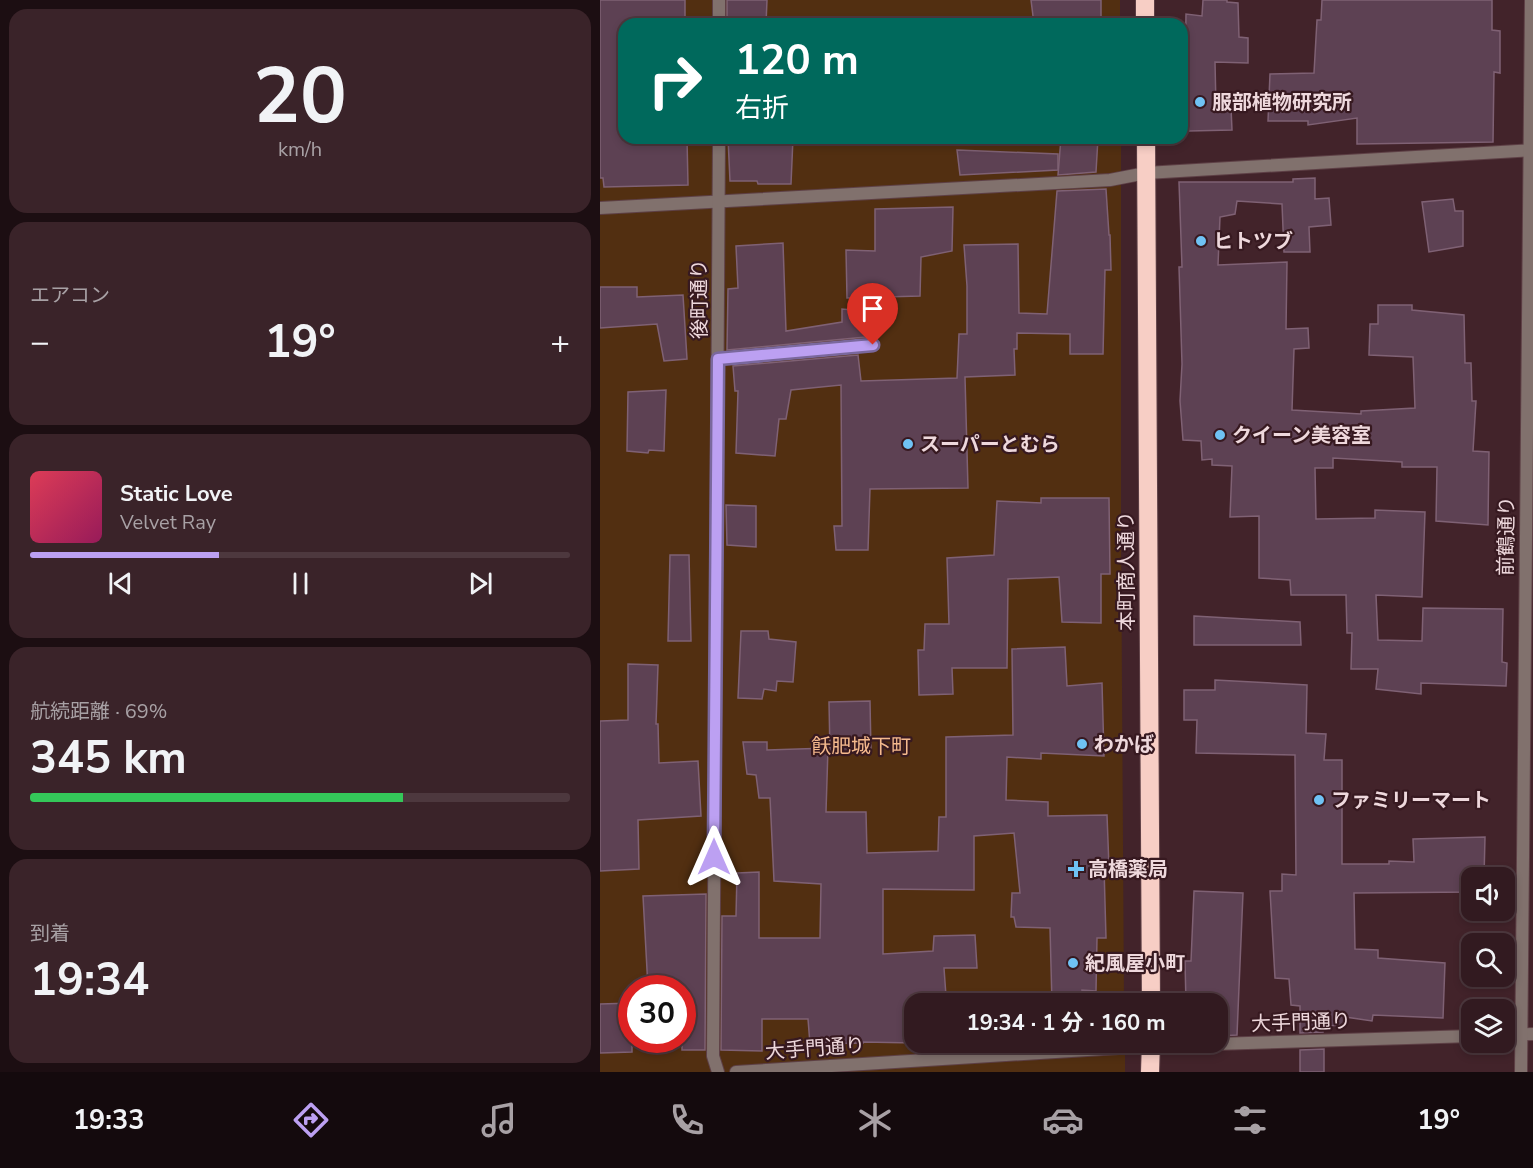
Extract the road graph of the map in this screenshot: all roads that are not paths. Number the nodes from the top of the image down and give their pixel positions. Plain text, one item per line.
1 (719, 0) edge
2 (1145, 0) edge
3 (1531, 0) edge
4 (719, 18) edge
5 (1145, 18) edge
6 (719, 144) edge
7 (1146, 144) edge
8 (1532, 150) edge
9 (1146, 172) junction
10 (719, 201) junction
11 (600, 208) edge
12 (873, 345) dead end
13 (718, 359) junction
14 (1150, 993) edge
15 (1527, 1034) edge
16 (1461, 1036) edge
17 (1228, 1042) edge
18 (1018, 1053) edge
19 (1151, 1053) edge
20 (718, 1072) edge
21 (736, 1072) edge
22 (1150, 1072) edge
23 (1521, 1072) edge

1 - 4 street
2 - 5 highway
3 - 8 street, 前鶴通り
6 - 10 street, 後町通り
7 - 9 highway, 本町商人通り
8 - 9 street
8 - 15 street, 前鶴通り
9 - 10 street
9 - 14 highway, 本町商人通り
10 - 11 street
10 - 13 street, 後町通り
12 - 13 street
13 - 20 street, 後町通り
15 - 23 street, 前鶴通り
16 - 17 street, 大手門通り
18 - 21 street, 大手門通り
19 - 22 highway

